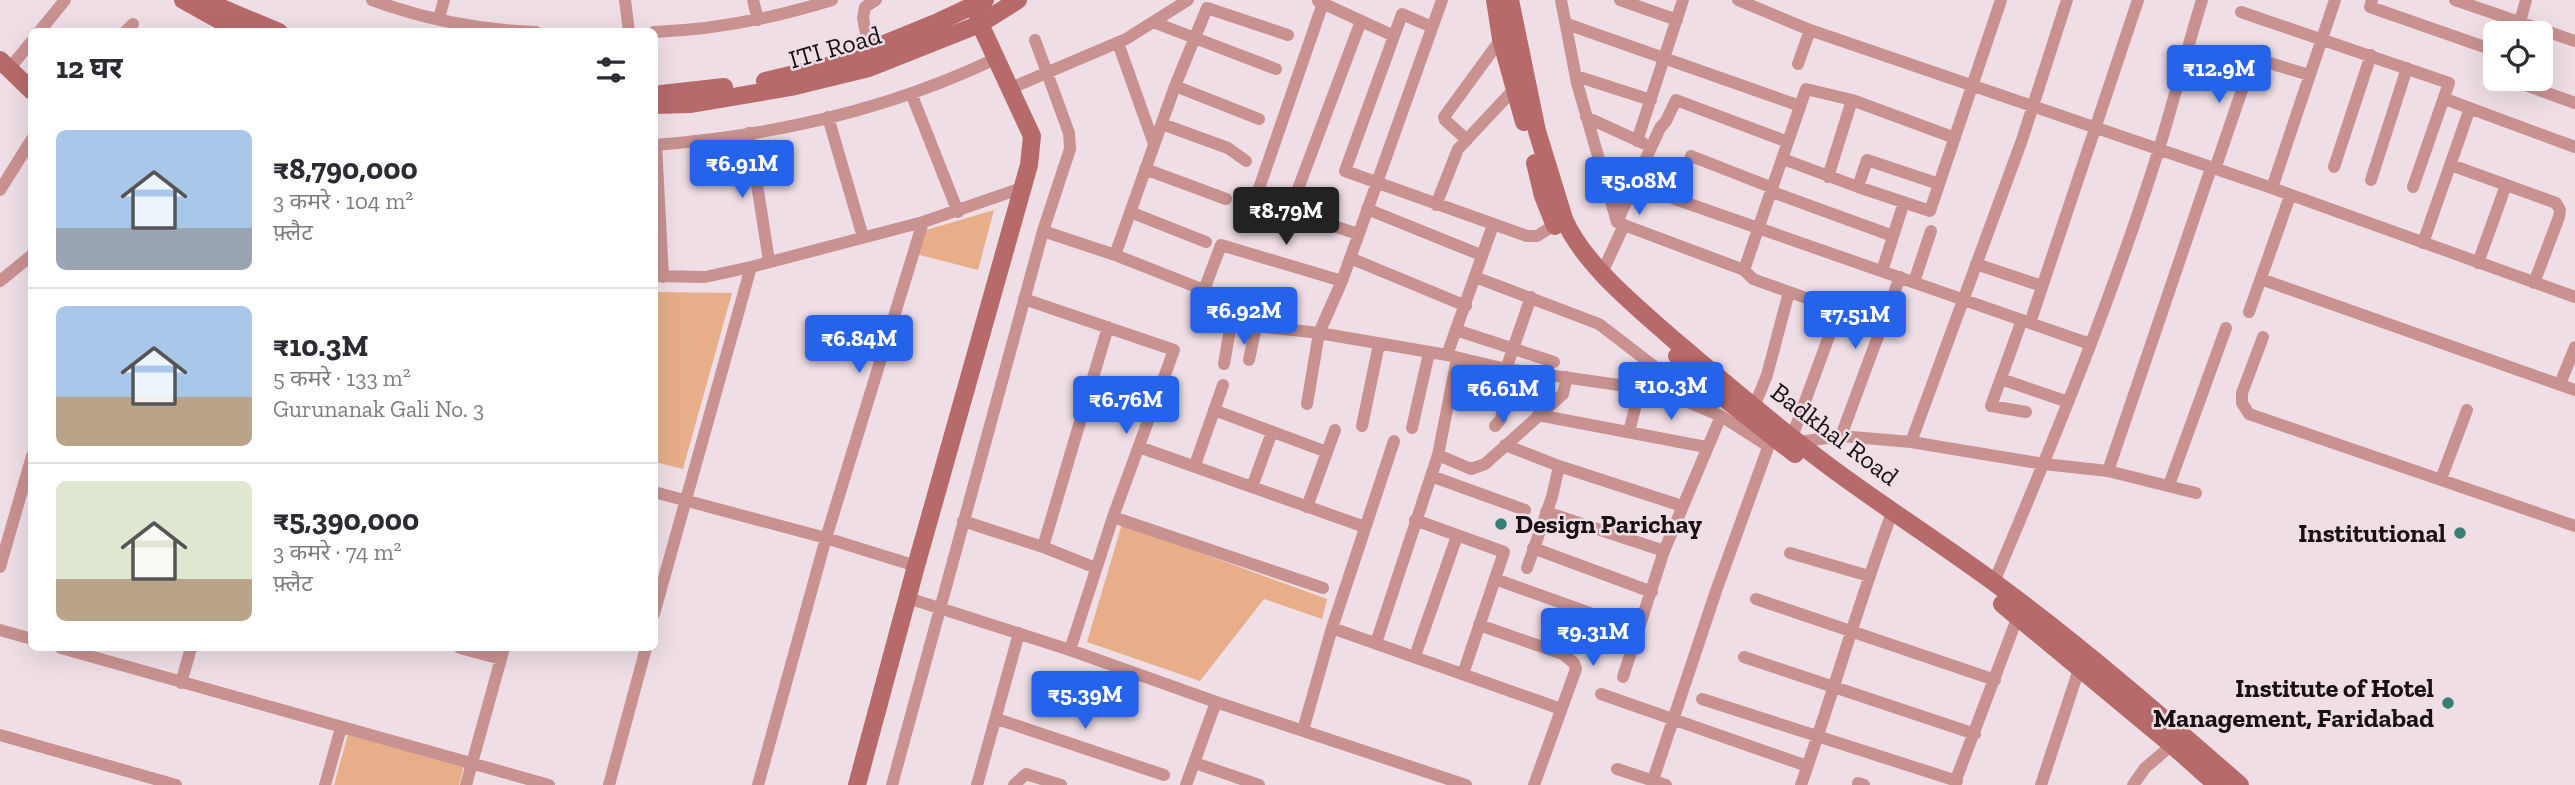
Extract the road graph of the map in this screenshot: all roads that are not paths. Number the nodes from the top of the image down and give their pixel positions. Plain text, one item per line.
1 (65, 0) edge
2 (183, 0) edge
3 (208, 0) edge
4 (372, 0) edge
5 (444, 0) edge
6 (625, 0) edge
7 (753, 0) edge
8 (832, 0) edge
9 (876, 0) edge
10 (1018, 0) edge
11 (1188, 0) edge
12 (1442, 0) edge
13 (1495, 0) edge
14 (1510, 0) edge
15 (1561, 0) edge
16 (1620, 0) edge
17 (1683, 0) edge
18 (1738, 0) edge
19 (2001, 0) edge
20 (2067, 0) edge
21 (2138, 0) edge
22 (2202, 0) edge
23 (2335, 0) edge
24 (2372, 0) edge
25 (2455, 0) edge
26 (2526, 0) edge
27 (978, 2) edge
28 (1320, 2) edge
29 (1207, 8) junction
30 (2241, 12) dead end
31 (220, 15) edge
32 (439, 18) junction
33 (758, 20) junction
34 (1361, 20) junction
35 (1677, 20) junction
36 (2501, 21) edge
37 (2520, 21) edge
38 (1153, 22) junction
39 (980, 24) junction
40 (1567, 24) junction
41 (1432, 27) junction
42 (42, 28) edge
43 (241, 28) edge
44 (265, 28) edge
45 (494, 28) edge
46 (628, 28) edge
47 (1810, 30) junction
48 (658, 32) edge
49 (1288, 35) dead end
50 (1394, 36) junction
51 (2553, 36) edge
52 (1502, 39) junction
53 (2322, 39) junction
54 (1035, 40) dead end
55 (1194, 40) junction
56 (2575, 41) edge
57 (1118, 43) junction
58 (28, 44) edge
59 (2483, 46) edge
60 (869, 50) junction
61 (2371, 55) junction
62 (997, 58) junction
63 (1665, 58) junction
64 (5, 64) edge
65 (1798, 64) dead end
66 (2407, 68) junction
67 (1276, 69) dead end
68 (1049, 73) junction
69 (2309, 75) junction
70 (1576, 76) junction
71 (1520, 83) junction
72 (1972, 85) junction
73 (1175, 86) junction
74 (28, 87) edge
75 (1012, 88) junction
76 (2542, 91) edge
77 (911, 93) junction
78 (658, 95) edge
79 (2445, 99) junction
80 (1651, 100) junction
81 (1852, 100) junction
82 (2575, 103) edge
83 (658, 105) edge
84 (1800, 106) junction
85 (2033, 107) junction
86 (2470, 108) junction
87 (828, 117) junction
88 (1586, 117) junction
89 (1259, 119) dead end
90 (1162, 124) junction
91 (2095, 128) junction
92 (748, 133) junction
93 (1955, 138) junction
94 (1467, 140) junction
95 (1637, 141) junction
96 (1788, 142) junction
97 (1154, 144) junction
98 (28, 145) edge
99 (658, 145) edge
100 (2575, 146) edge
101 (1653, 147) junction
102 (2158, 149) junction
103 (1691, 156) dead end
104 (1783, 159) junction
105 (1246, 161) dead end
106 (2451, 165) junction
107 (2334, 167) dead end
108 (2213, 168) junction
109 (1145, 169) junction
110 (1828, 177) junction
111 (2371, 180) dead end
112 (1377, 182) junction
113 (1939, 184) junction
114 (2506, 185) junction
115 (1858, 187) junction
116 (2413, 187) dead end
117 (1022, 188) junction
118 (2272, 188) junction
119 (0, 190) edge
120 (1772, 190) junction
121 (2290, 196) junction
122 (1241, 197) dead end
123 (1675, 198) dead end
124 (1226, 199) dead end
125 (1255, 200) junction
126 (1904, 202) junction
127 (1436, 205) junction
128 (1367, 209) junction
129 (958, 212) junction
130 (1130, 212) junction
131 (1289, 213) junction
132 (923, 222) junction
133 (1559, 222) junction
134 (1621, 224) junction
135 (1493, 225) junction
136 (1759, 229) junction
137 (1931, 230) dead end
138 (1043, 231) junction
139 (1359, 234) junction
140 (1893, 236) junction
141 (863, 237) junction
142 (1206, 242) dead end
143 (658, 243) edge
144 (2423, 243) junction
145 (1115, 255) junction
146 (1481, 255) junction
147 (1350, 257) junction
148 (769, 261) junction
149 (2478, 263) junction
150 (28, 264) edge
151 (1976, 264) junction
152 (751, 267) junction
153 (1744, 270) junction
154 (1882, 271) junction
155 (1602, 273) junction
156 (659, 276) edge
157 (1475, 277) junction
158 (1900, 277) junction
159 (2261, 279) junction
160 (0, 281) edge
161 (1342, 281) junction
162 (1914, 282) junction
163 (2534, 283) junction
164 (2042, 286) junction
165 (1204, 290) junction
166 (1789, 292) junction
167 (1531, 297) junction
168 (2575, 297) edge
169 (1024, 299) junction
170 (1963, 299) junction
171 (1466, 306) junction
172 (1839, 309) junction
173 (2249, 312) dead end
174 (2026, 321) junction
175 (1231, 323) junction
176 (1883, 325) junction
177 (1108, 327) junction
178 (1256, 327) junction
179 (2226, 328) dead end
180 (1457, 330) junction
181 (1319, 333) junction
182 (2263, 337) dead end
183 (1379, 344) junction
184 (2090, 344) junction
185 (2575, 347) edge
186 (1513, 348) junction
187 (1429, 353) junction
188 (1452, 357) junction
189 (1249, 360) dead end
190 (1554, 362) dead end
191 (1224, 364) dead end
192 (1509, 370) junction
193 (1567, 377) junction
194 (2001, 379) junction
195 (2560, 384) junction
196 (1223, 385) dead end
197 (1644, 389) junction
198 (2575, 390) edge
199 (2068, 402) junction
200 (1307, 404) dead end
201 (1754, 407) junction
202 (1214, 410) junction
203 (2467, 411) dead end
204 (2026, 412) dead end
205 (1538, 415) junction
206 (1721, 416) junction
207 (1362, 426) dead end
208 (1495, 426) dead end
209 (1412, 428) dead end
210 (1335, 430) dead end
211 (1272, 432) junction
212 (1629, 432) junction
213 (1772, 436) junction
214 (1842, 436) junction
215 (1795, 439) junction
216 (1394, 441) dead end
217 (1911, 442) junction
218 (1506, 445) junction
219 (1139, 447) junction
220 (1706, 447) junction
221 (1327, 453) junction
222 (1437, 455) junction
223 (2044, 464) junction
224 (1195, 465) junction
225 (1559, 466) junction
226 (28, 470) edge
227 (2108, 471) junction
228 (1431, 476) junction
229 (2441, 479) junction
230 (2169, 485) junction
231 (1252, 487) junction
232 (658, 493) edge
233 (2196, 493) dead end
234 (685, 500) junction
235 (1682, 506) junction
236 (1307, 507) junction
237 (1525, 510) dead end
238 (1546, 512) junction
239 (1891, 515) junction
240 (1113, 517) junction
241 (1415, 520) junction
242 (963, 522) junction
243 (2575, 526) edge
244 (1366, 527) junction
245 (1457, 536) junction
246 (826, 538) junction
247 (1043, 547) junction
248 (1533, 548) junction
249 (1664, 551) junction
250 (1790, 553) dead end
251 (916, 566) junction
252 (0, 567) edge
253 (1096, 568) junction
254 (1527, 568) dead end
255 (1869, 576) junction
256 (1495, 579) junction
257 (1994, 582) junction
258 (1324, 588) dead end
259 (1652, 592) junction
260 (908, 598) junction
261 (1756, 598) dead end
262 (658, 599) edge
263 (940, 608) junction
264 (2018, 616) junction
265 (1612, 621) dead end
266 (1479, 625) junction
267 (1332, 628) junction
268 (0, 630) edge
269 (1850, 631) junction
270 (1019, 633) junction
271 (28, 638) edge
272 (1376, 643) junction
273 (1070, 650) junction
274 (88, 651) edge
275 (190, 651) edge
276 (645, 651) edge
277 (502, 653) edge
278 (1415, 656) junction
279 (1744, 657) dead end
280 (2080, 669) junction
281 (1462, 674) junction
282 (1623, 677) dead end
283 (1995, 680) junction
284 (181, 683) junction
285 (1834, 688) junction
286 (1601, 694) dead end
287 (1702, 699) dead end
288 (1216, 702) junction
289 (1561, 709) junction
290 (997, 719) junction
291 (1673, 721) junction
292 (341, 728) junction
293 (1303, 730) junction
294 (1975, 734) junction
295 (0, 735) edge
296 (1819, 735) junction
297 (2172, 745) junction
298 (1195, 763) junction
299 (472, 764) junction
300 (1807, 766) junction
301 (1617, 769) dead end
302 (1164, 775) dead end
303 (1653, 780) junction
304 (1956, 783) edge
305 (176, 785) edge
306 (325, 785) edge
307 (466, 785) edge
308 (549, 785) edge
309 (610, 785) edge
310 (758, 785) edge
311 (857, 785) edge
312 (892, 785) edge
313 (977, 785) edge
314 (1014, 785) edge
315 (1061, 785) edge
316 (1186, 785) edge
317 (1259, 785) edge
318 (1466, 785) edge
319 (1534, 785) edge
320 (1666, 785) edge
321 (1801, 785) edge
322 (1858, 785) edge
323 (1864, 785) edge
324 (2041, 785) edge
325 (2133, 785) edge
326 (2217, 785) edge
327 (2240, 785) edge

1 - 42 street
2 - 31 street
3 - 31 street
4 - 32 street
5 - 32 street
6 - 46 street
7 - 33 street
8 - 33 street
9 - 60 street
10 - 39 street, ITI Road
11 - 29 street
11 - 38 street
12 - 41 street
13 - 52 street, Badkhal Road
14 - 71 street, Badkhal Road
15 - 40 street
16 - 35 street
17 - 35 street
18 - 47 street
19 - 72 street
20 - 85 street
21 - 91 street
22 - 102 street
23 - 53 street
24 - 59 street
25 - 36 street
26 - 37 street
27 - 39 street
27 - 60 street, ITI Road
28 - 34 street
28 - 125 street
29 - 49 street
29 - 55 street
30 - 53 street
31 - 43 street
31 - 44 street
32 - 45 street
33 - 48 street
34 - 50 street
34 - 131 street
35 - 63 street
38 - 55 street
38 - 57 street
39 - 62 street
39 - 83 street, ITI Road
40 - 63 street
40 - 70 street
41 - 50 street
41 - 112 street
47 - 65 street
47 - 72 street
50 - 112 street
51 - 56 street
52 - 71 street, Badkhal Road
52 - 94 street
53 - 61 street
53 - 69 street
54 - 68 street
55 - 67 street
55 - 73 street
57 - 68 street
57 - 97 street
58 - 64 street
60 - 78 street, ITI Road
61 - 66 street
61 - 107 street
62 - 75 street
62 - 77 street
63 - 80 street
63 - 84 street
64 - 74 street
66 - 79 street
66 - 111 street
68 - 75 street
68 - 138 street
69 - 108 street
69 - 118 street
70 - 80 street
70 - 88 street
71 - 94 street
71 - 133 street, Badkhal Road
72 - 85 street
72 - 93 street
73 - 89 street
73 - 90 street
75 - 117 street
76 - 82 street
77 - 87 street
77 - 129 street
79 - 86 street
79 - 116 street
80 - 95 street
81 - 84 street
81 - 93 street
81 - 110 street
84 - 96 street
85 - 91 street
85 - 151 street
86 - 100 street
86 - 106 street
87 - 92 street
87 - 141 street
88 - 95 street
88 - 134 street
90 - 97 street
90 - 105 street
91 - 102 street
91 - 164 street
92 - 99 street
92 - 148 street
93 - 113 street
94 - 127 street
95 - 101 street
96 - 101 street
96 - 104 street
97 - 109 street
98 - 119 street
101 - 134 street
102 - 108 street
102 - 184 street
103 - 120 street
104 - 110 street
104 - 120 street
106 - 114 street
106 - 144 street
108 - 118 street
108 - 227 street
109 - 124 street
109 - 130 street
110 - 115 street
112 - 127 street
112 - 128 street
113 - 115 street
113 - 126 street
114 - 149 street
114 - 163 street
115 - 126 street
117 - 129 street
117 - 251 street
118 - 121 street
120 - 136 street
120 - 140 street
121 - 144 street
121 - 159 street
122 - 125 street
123 - 136 street
125 - 131 street
126 - 140 street
127 - 135 street
128 - 139 street
128 - 146 street
129 - 132 street
130 - 142 street
130 - 145 street
131 - 139 street
132 - 141 street
132 - 246 street
133 - 135 street
133 - 155 street, Badkhal Road
133 - 213 street, Badkhal Road
134 - 153 street
134 - 155 street
135 - 146 street
136 - 153 street
136 - 154 street
137 - 162 street
138 - 145 street
138 - 169 street
139 - 147 street
140 - 154 street
141 - 148 street
143 - 156 street
144 - 149 street
145 - 165 street
146 - 157 street
147 - 161 street
147 - 171 street
148 - 152 street
149 - 163 street
150 - 160 street
151 - 164 street
151 - 170 street
152 - 156 street
152 - 234 street
153 - 166 street
154 - 158 street
155 - 201 street, Badkhal Road
157 - 167 street
157 - 171 street
158 - 162 street
158 - 176 street
159 - 173 street
159 - 195 street
161 - 165 street
161 - 181 street
162 - 170 street
163 - 168 street
164 - 174 street
165 - 175 street
166 - 172 street
166 - 201 street
167 - 186 street
167 - 197 street
169 - 177 street
169 - 242 street
170 - 174 street
170 - 217 street
171 - 180 street
172 - 176 street
172 - 215 street
174 - 184 street
174 - 194 street
175 - 178 street
175 - 191 street
176 - 214 street
177 - 219 street
177 - 247 street
178 - 181 street
178 - 189 street
179 - 230 street
180 - 186 street
180 - 188 street
181 - 183 street
181 - 200 street
182 - 229 street
183 - 187 street
183 - 207 street
184 - 199 street
185 - 195 street
186 - 190 street
186 - 192 street
187 - 188 street
187 - 209 street
188 - 192 street
188 - 222 street
192 - 193 street
192 - 208 street
193 - 197 street
193 - 205 street
194 - 199 street
194 - 204 street
195 - 198 street
196 - 202 street
197 - 206 street
197 - 212 street
199 - 223 street
201 - 213 street, Badkhal Road
202 - 211 street
202 - 224 street
203 - 229 street
205 - 212 street
205 - 218 street
206 - 213 street
206 - 220 street
210 - 221 street
211 - 221 street
211 - 231 street
212 - 220 street
213 - 215 street, Badkhal Road
213 - 239 street, Badkhal Road
213 - 291 street
214 - 215 street
214 - 217 street
215 - 239 street, Badkhal Road
216 - 244 street
217 - 223 street
218 - 222 street
218 - 225 street
219 - 224 street
219 - 240 street
220 - 235 street
221 - 236 street
222 - 228 street
223 - 227 street
223 - 257 street
224 - 231 street
225 - 235 street
225 - 238 street
226 - 252 street
227 - 230 street
228 - 237 street
228 - 241 street
229 - 243 street
230 - 233 street
231 - 236 street
232 - 234 street
234 - 246 street
234 - 262 street
235 - 249 street
236 - 244 street
238 - 248 street
238 - 249 street
239 - 255 street
239 - 257 street, Badkhal Road
239 - 264 street, Badkhal Road
240 - 253 street
240 - 258 street
241 - 245 street
241 - 272 street
242 - 247 street
242 - 263 street
244 - 267 street
245 - 256 street
245 - 278 street
246 - 251 street
246 - 310 street
247 - 253 street
248 - 254 street
248 - 259 street
249 - 259 street
250 - 255 street
251 - 260 street
253 - 273 street
255 - 269 street
256 - 265 street
256 - 266 street
257 - 327 street, Badkhal Road
259 - 282 street
260 - 263 street
260 - 311 street
261 - 269 street
263 - 270 street
263 - 312 street
264 - 280 street, Badkhal Road
264 - 283 street
266 - 281 street
266 - 289 street
267 - 272 street
267 - 293 street
268 - 271 street
269 - 283 street
269 - 285 street
270 - 273 street
270 - 290 street
272 - 278 street
273 - 288 street
274 - 284 street
275 - 284 street
276 - 309 street
277 - 299 street
278 - 281 street
279 - 285 street
280 - 297 street, Badkhal Road
280 - 324 street
281 - 289 street
283 - 294 street
284 - 292 street
285 - 294 street
285 - 296 street
286 - 291 street
287 - 296 street
288 - 293 street
288 - 298 street
289 - 319 street
290 - 302 street
290 - 313 street
291 - 300 street
291 - 303 street
292 - 299 street
292 - 306 street
293 - 318 street
294 - 304 street
295 - 305 street
296 - 300 street
296 - 304 street
297 - 325 street
297 - 326 street, Badkhal Road
298 - 316 street
298 - 317 street
299 - 307 street
299 - 308 street
300 - 321 street
301 - 303 street
303 - 320 street
314 - 315 street
322 - 323 street

